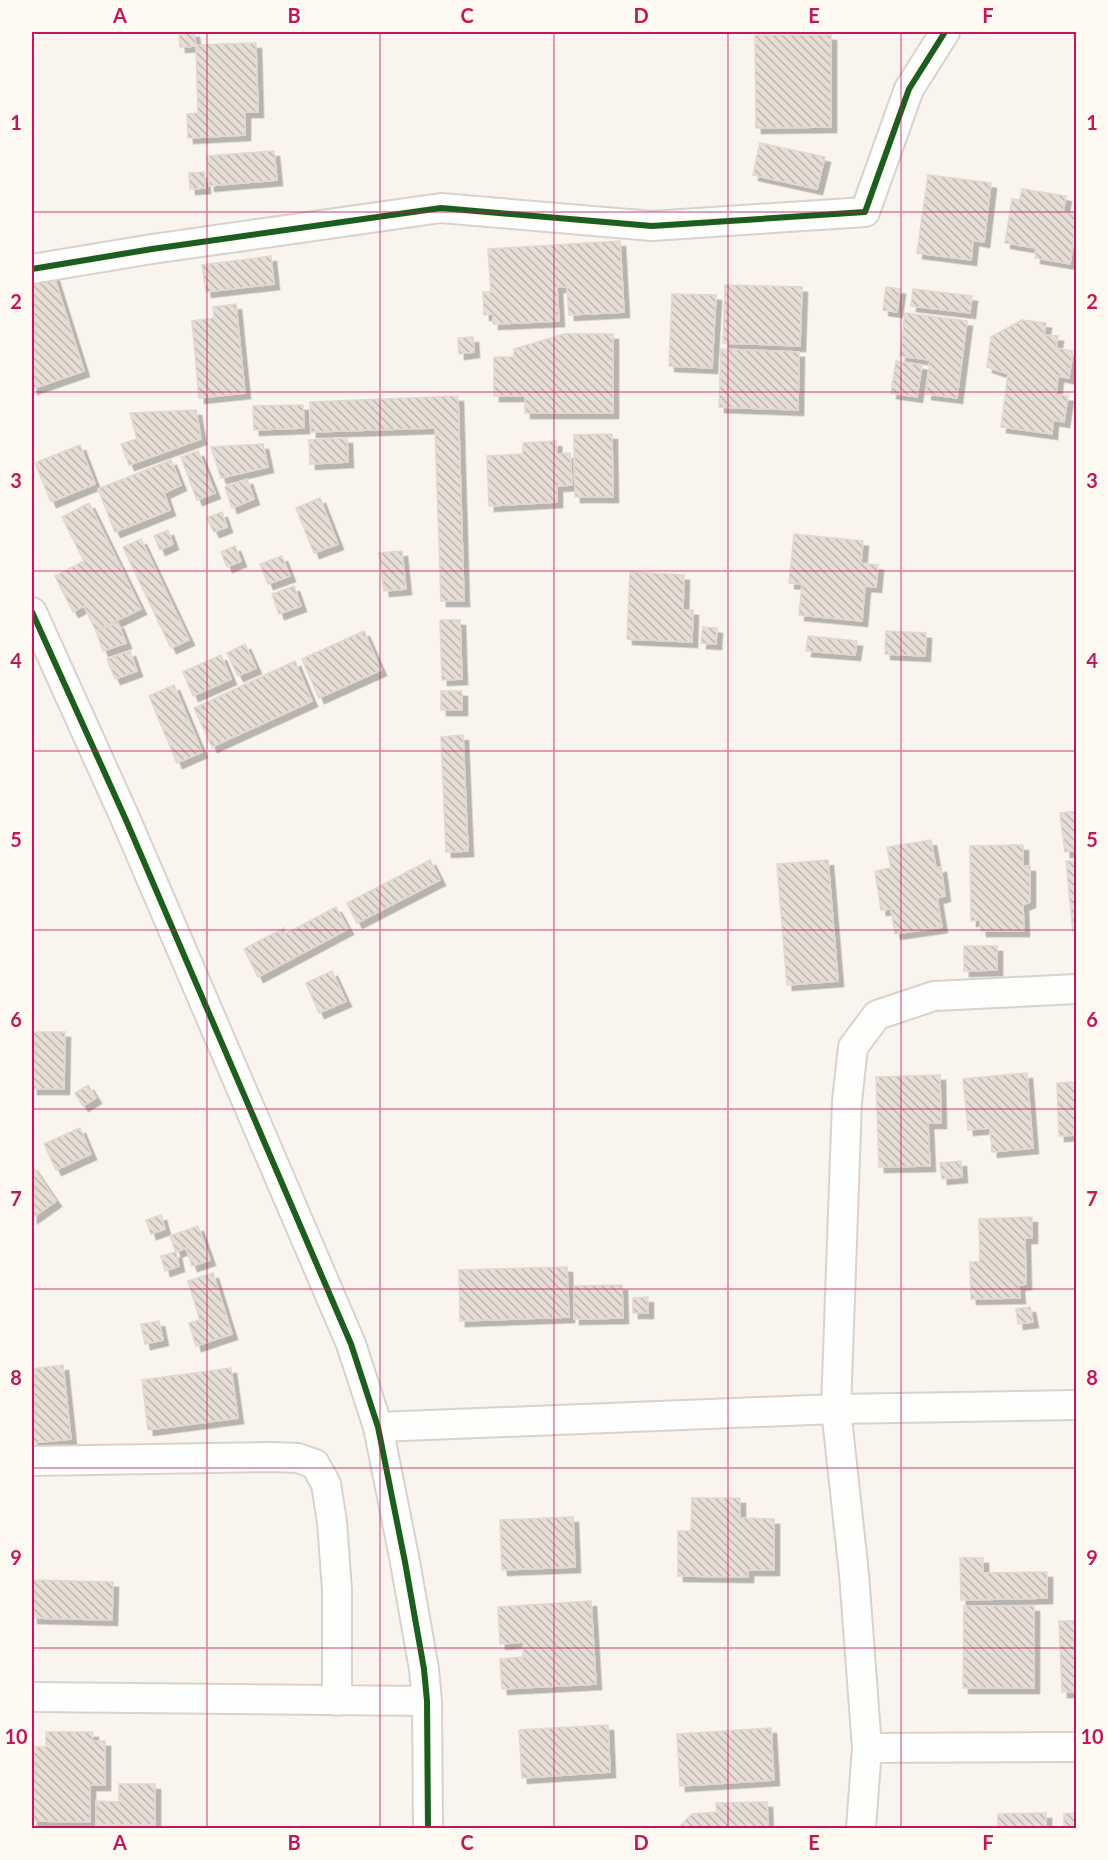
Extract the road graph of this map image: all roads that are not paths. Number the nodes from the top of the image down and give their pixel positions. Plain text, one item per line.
1 (945, 32) edge
2 (32, 269) edge
3 (32, 612) edge
4 (1077, 989) edge
5 (1077, 1405) edge
6 (836, 1409) junction
7 (378, 1427) junction
8 (32, 1461) edge
9 (32, 1697) edge
10 (337, 1701) junction
11 (427, 1701) junction
12 (1077, 1747) edge
13 (867, 1748) junction
14 (428, 1828) edge
15 (861, 1828) edge

1 - 2 street
3 - 7 street
4 - 6 street
5 - 6 street
6 - 7 street
6 - 13 street
7 - 11 street
8 - 10 street
9 - 10 street
10 - 11 street
11 - 14 street
12 - 13 street
13 - 15 street

